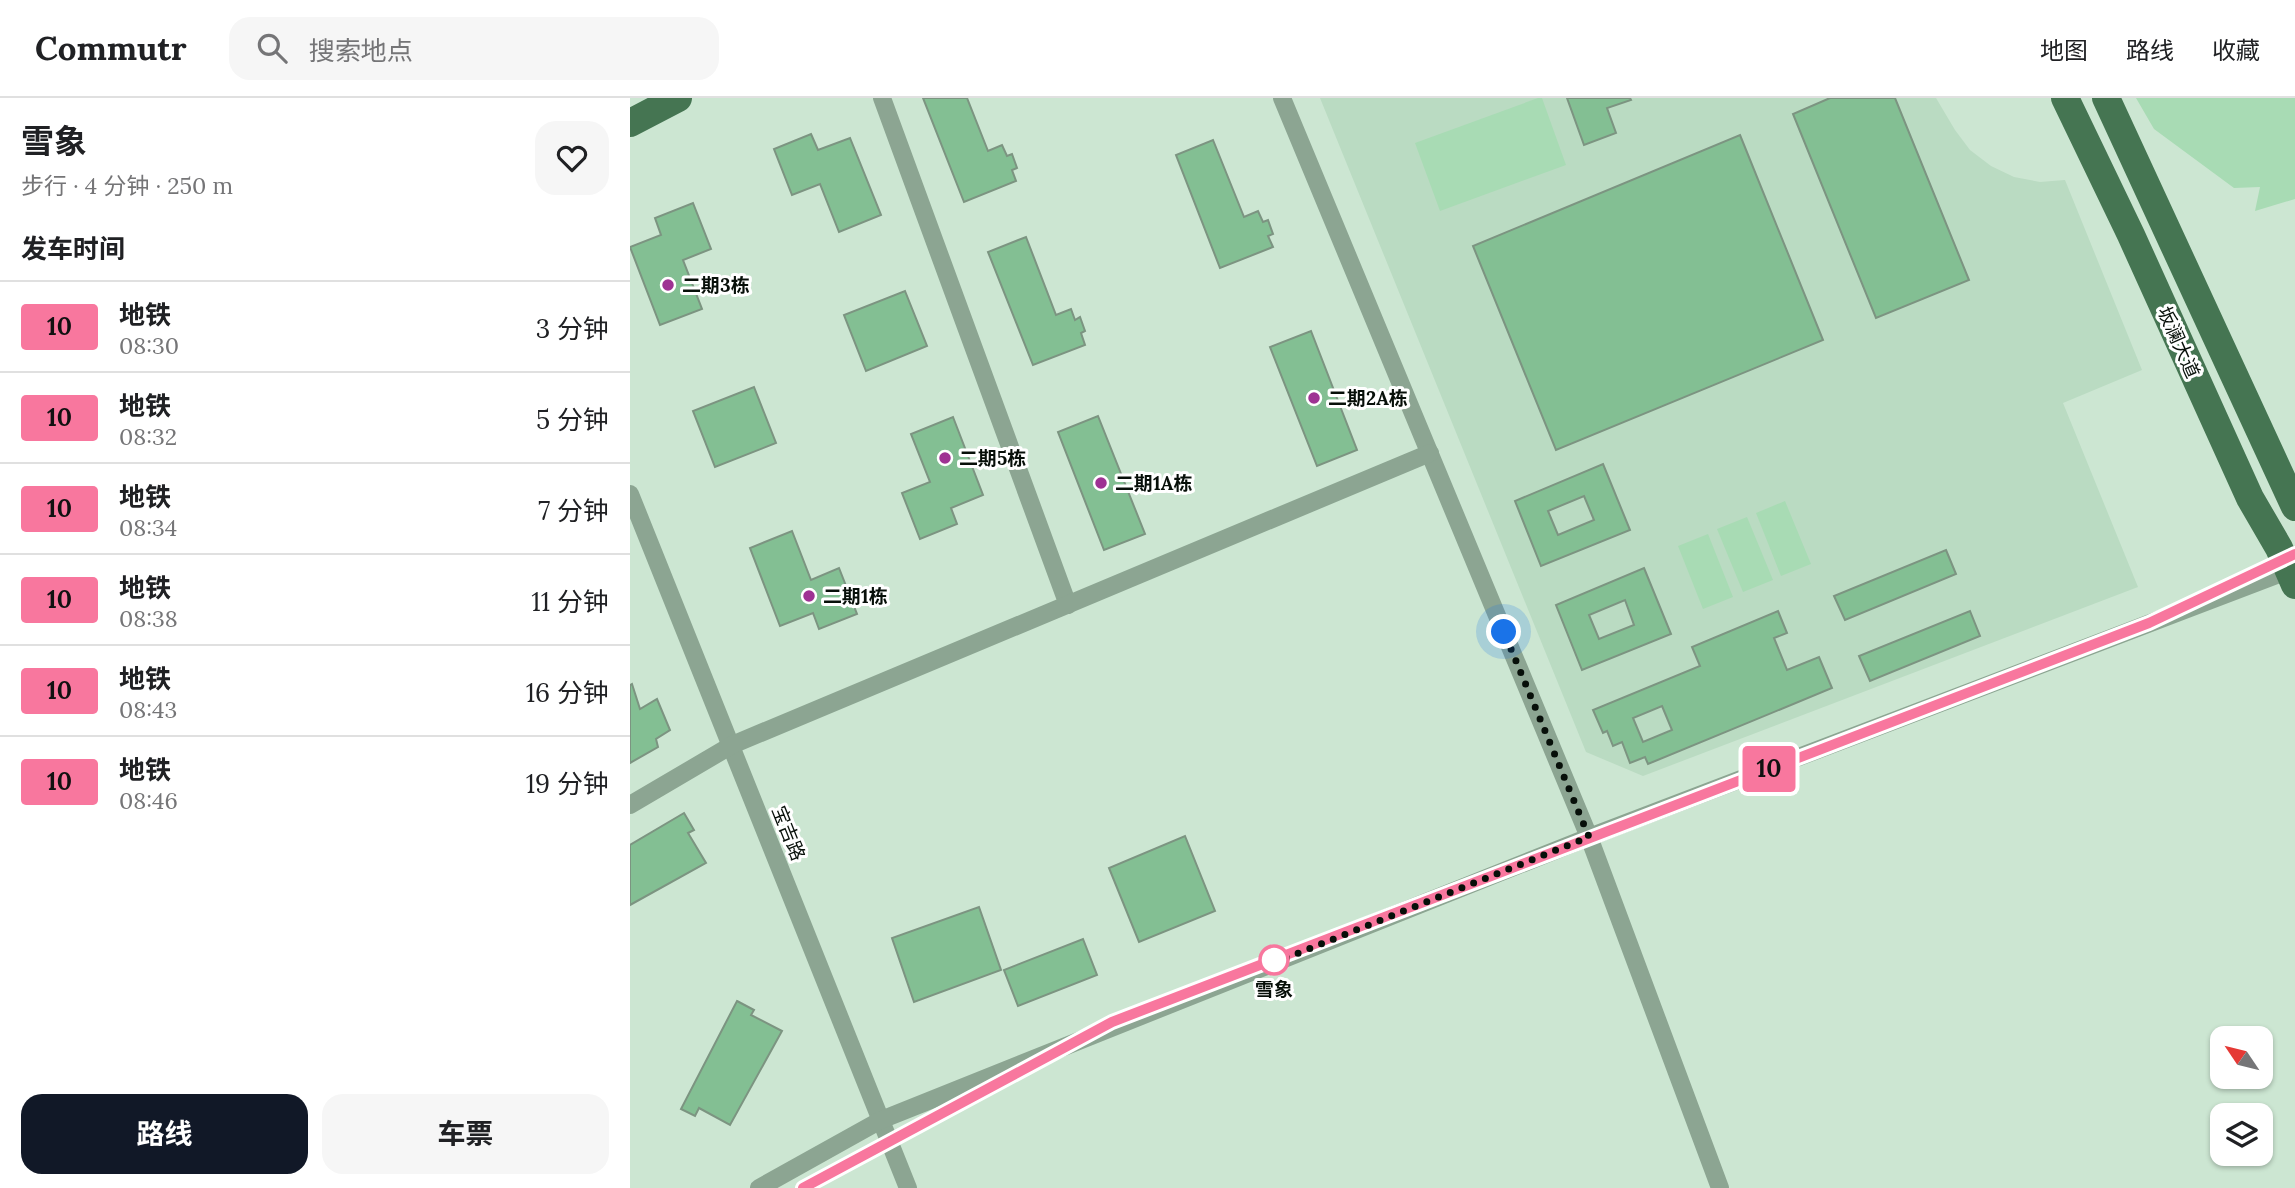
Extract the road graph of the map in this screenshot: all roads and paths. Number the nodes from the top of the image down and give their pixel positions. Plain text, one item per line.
1 (678, 98) edge
2 (882, 98) edge
3 (1282, 98) edge
4 (2065, 98) edge
5 (2106, 98) edge
6 (630, 123) edge
7 (1430, 453) junction
8 (630, 494) edge
9 (2295, 507) edge
10 (2293, 575) edge
11 (1068, 604) junction
12 (732, 745) junction
13 (630, 805) edge
14 (1589, 837) junction
15 (881, 1120) junction
16 (759, 1188) edge
17 (908, 1188) edge
18 (1720, 1188) edge

1 - 6 main road
2 - 11 street
3 - 7 street
4 - 10 main road, 坂澜大道
5 - 9 main road, 坂澜大道
7 - 11 street
7 - 14 street
8 - 12 street, 宝吉路
10 - 14 street
11 - 12 street
12 - 13 street
12 - 15 street, 宝吉路
14 - 15 street
14 - 18 street
15 - 16 street
15 - 17 street, 宝吉路

